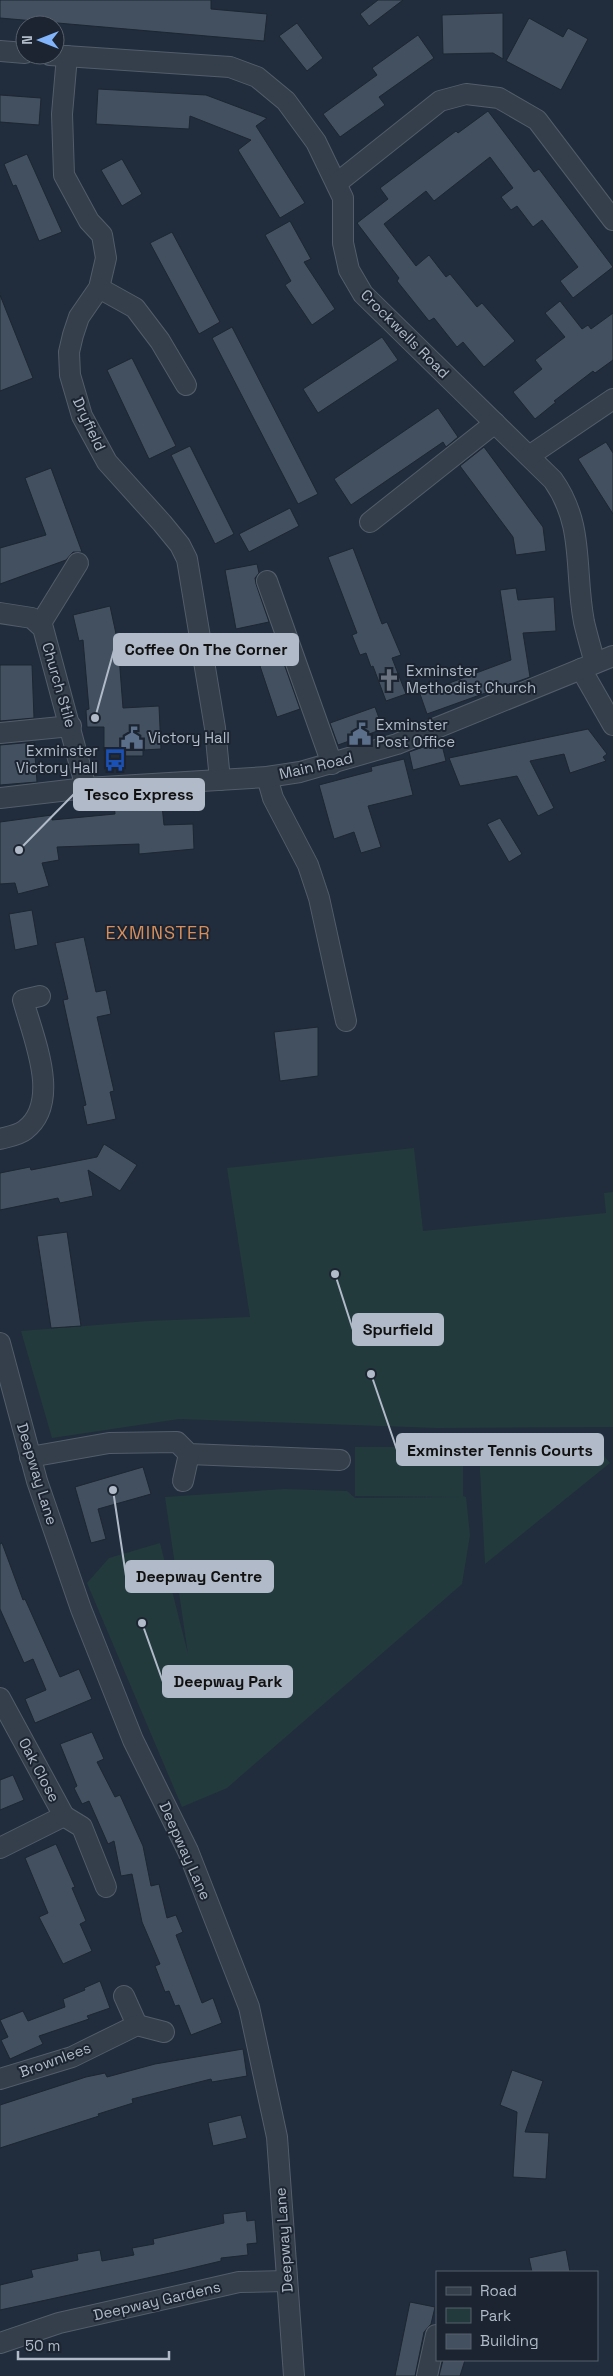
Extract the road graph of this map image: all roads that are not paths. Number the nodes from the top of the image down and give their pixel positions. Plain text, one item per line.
1 (0, 51) edge
2 (15, 52) edge
3 (65, 56) edge
4 (59, 65) edge
5 (337, 183) junction
6 (613, 220) edge
7 (99, 288) junction
8 (186, 385) dead end
9 (613, 399) edge
10 (495, 423) junction
11 (529, 456) junction
12 (370, 522) dead end
13 (78, 563) dead end
14 (267, 582) dead end
15 (0, 613) edge
16 (41, 623) junction
17 (596, 662) edge
18 (613, 725) edge
19 (71, 726) junction
20 (0, 733) edge
21 (332, 764) junction
22 (267, 777) junction
23 (220, 780) junction
24 (86, 788) junction
25 (0, 798) edge
26 (23, 1000) dead end
27 (346, 1021) dead end
28 (0, 1139) edge
29 (0, 1343) edge
30 (189, 1454) junction
31 (30, 1457) junction
32 (340, 1460) dead end
33 (183, 1481) dead end
34 (0, 1698) edge
35 (64, 1816) junction
36 (0, 1848) edge
37 (106, 1887) dead end
38 (124, 1996) dead end
39 (137, 2025) junction
40 (164, 2032) dead end
41 (0, 2079) edge
42 (286, 2281) junction
43 (436, 2335) edge
44 (0, 2342) edge
45 (294, 2376) edge
46 (427, 2376) edge

1 - 2 street
3 - 5 street, Crockwells Road
4 - 7 street, Dryfield
5 - 6 street
5 - 10 street, Crockwells Road
7 - 8 street
7 - 23 street, Dryfield
9 - 11 street
10 - 11 street, Crockwells Road
10 - 12 street
11 - 17 street, Crockwells Road
13 - 16 street
14 - 21 street
15 - 16 street, Church Stile
16 - 19 street, Church Stile
17 - 18 street, Crockwells Road
17 - 21 street, Main Road
19 - 20 street
19 - 24 street, Church Stile
21 - 22 street, Main Road
22 - 23 street, Main Road
22 - 27 street
23 - 24 street, Main Road
24 - 25 street, Main Road
26 - 28 street
29 - 31 street, Deepway Lane
30 - 31 street
30 - 32 street
30 - 33 street
31 - 42 street, Deepway Lane
34 - 35 street, Oak Close
35 - 36 street, Oak Close
35 - 37 street, Oak Close
38 - 39 street
39 - 40 street
39 - 41 street, Brownlees
42 - 44 street, Deepway Gardens
42 - 45 street, Deepway Lane
43 - 46 street

